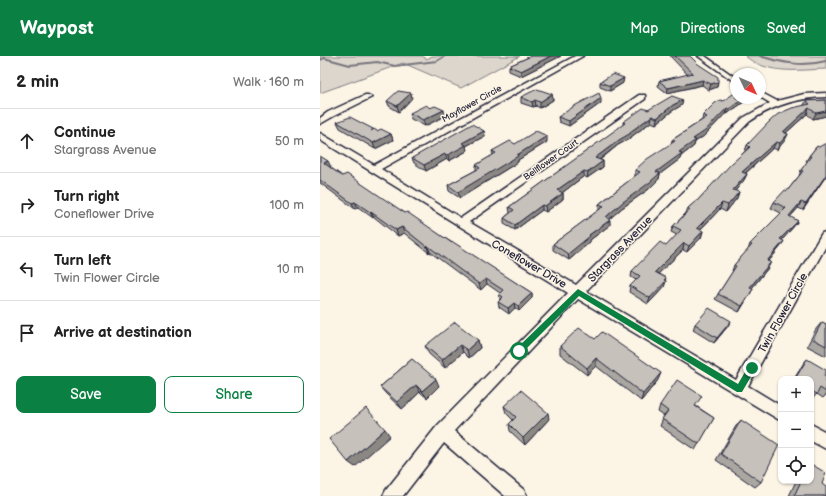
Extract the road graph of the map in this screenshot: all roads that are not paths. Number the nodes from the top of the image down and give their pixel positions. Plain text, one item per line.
1 (580, 56) edge
2 (701, 56) edge
3 (730, 77) edge
4 (826, 95) edge
5 (368, 97) dead end
6 (642, 97) dead end
7 (766, 98) edge
8 (775, 103) junction
9 (320, 122) edge
10 (320, 136) edge
11 (374, 169) junction
12 (461, 223) junction
13 (826, 236) edge
14 (578, 292) junction
15 (739, 389) junction
16 (778, 412) edge
17 (443, 432) junction
18 (814, 434) edge
19 (826, 441) edge
20 (392, 496) edge
21 (518, 496) edge

1 - 11 street, Mayflower Circle
2 - 3 street
4 - 8 street, Stargrass Avenue
5 - 9 street
6 - 12 street, Bellflower Court
7 - 8 street
8 - 14 street, Stargrass Avenue
10 - 11 street, Coneflower Drive
11 - 12 street, Coneflower Drive
12 - 14 street, Coneflower Drive
13 - 15 street, Twin Flower Circle
14 - 15 street, Coneflower Drive
14 - 17 street, Stargrass Avenue
15 - 16 street, Coneflower Drive
17 - 20 street, Stargrass Avenue
17 - 21 street
18 - 19 street

